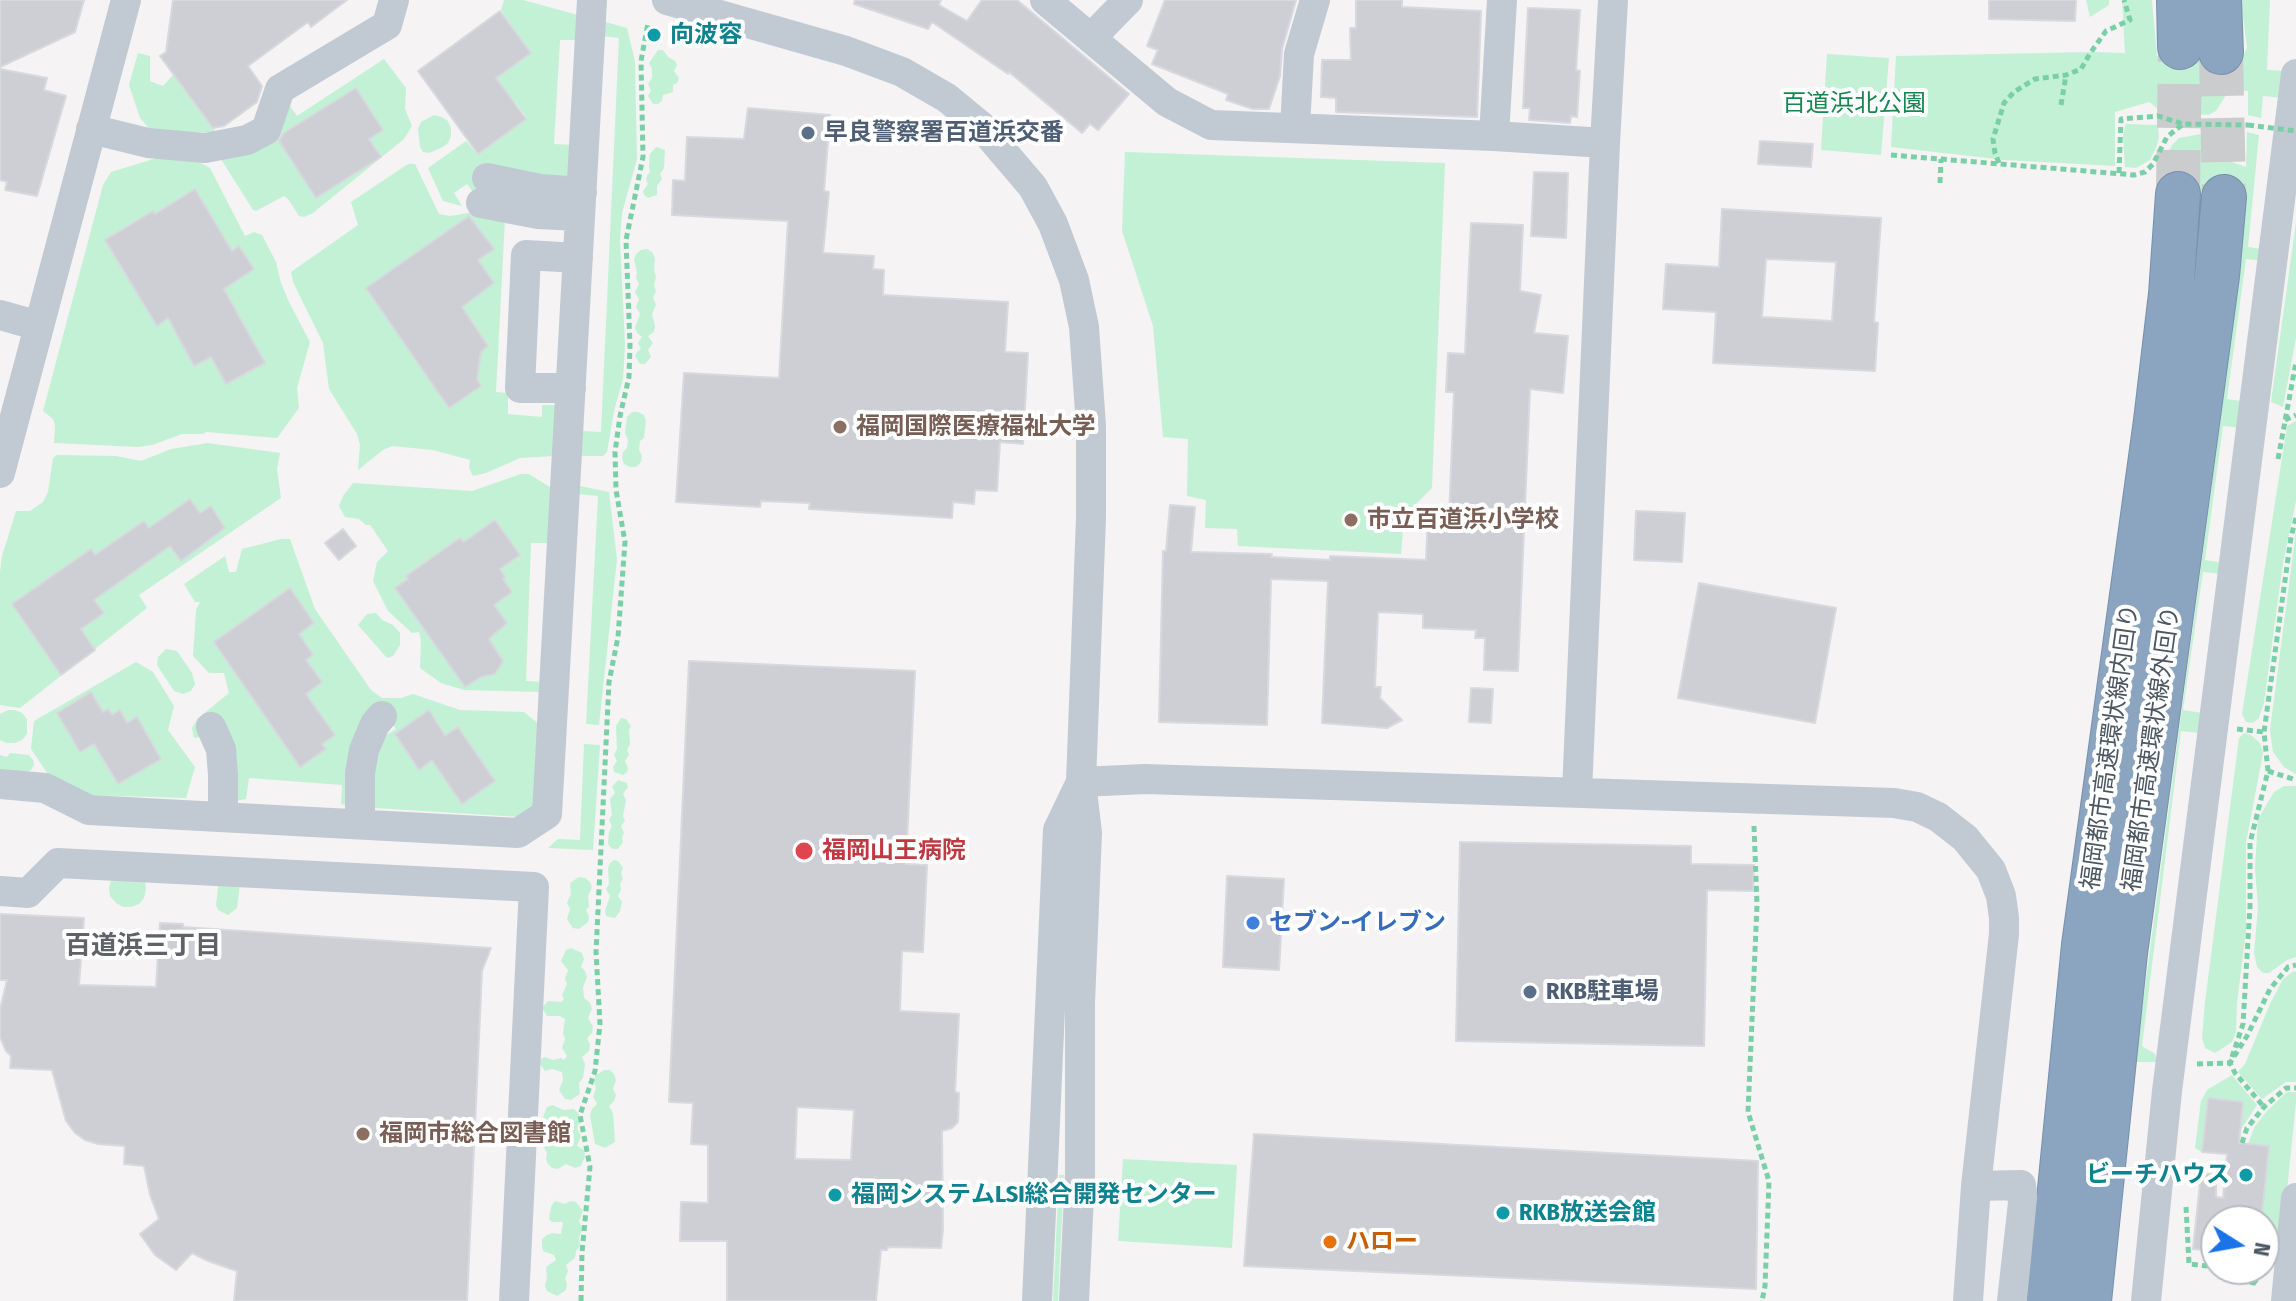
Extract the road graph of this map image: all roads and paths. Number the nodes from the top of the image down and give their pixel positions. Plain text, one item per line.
1 (126, 0) edge
2 (394, 0) edge
3 (592, 0) edge
4 (1045, 0) edge
5 (1128, 0) edge
6 (1315, 0) edge
7 (1502, 0) edge
8 (1613, 0) edge
9 (2124, 0) edge
10 (2179, 0) edge
11 (2219, 0) edge
12 (686, 2) edge
13 (648, 23) dead end
14 (1092, 37) junction
15 (2296, 74) edge
16 (2066, 75) junction
17 (2061, 105) dead end
18 (2183, 124) junction
19 (1295, 128) junction
20 (91, 129) junction
21 (2296, 131) edge
22 (1494, 136) junction
23 (1605, 143) junction
24 (1891, 155) dead end
25 (1941, 159) junction
26 (2000, 164) junction
27 (2119, 173) junction
28 (1940, 183) dead end
29 (484, 190) dead end
30 (2178, 194) tunnel mouth
31 (2224, 197) tunnel mouth
32 (581, 204) junction
33 (578, 258) junction
34 (0, 315) edge
35 (39, 326) junction
36 (571, 388) junction
37 (0, 473) edge
38 (2296, 518) edge
39 (382, 716) dead end
40 (211, 727) dead end
41 (2268, 771) junction
42 (2296, 780) edge
43 (1081, 782) junction
44 (0, 784) edge
45 (1577, 792) junction
46 (223, 817) junction
47 (1754, 823) dead end
48 (360, 824) junction
49 (0, 891) edge
50 (2296, 965) edge
51 (2230, 1063) junction
52 (2192, 1065) dead end
53 (2296, 1088) edge
54 (2264, 1107) junction
55 (2242, 1143) dead end
56 (1976, 1186) junction
57 (2296, 1198) edge
58 (514, 1301) edge
59 (581, 1301) edge
60 (1037, 1301) edge
61 (1074, 1301) edge
62 (1762, 1301) edge
63 (1968, 1301) edge
64 (2012, 1301) edge
65 (2049, 1301) edge
66 (2089, 1301) edge
67 (2146, 1301) edge
68 (2286, 1301) edge

1 - 20 street
2 - 20 street
3 - 32 street
4 - 14 street
5 - 14 street
6 - 19 street
7 - 22 street
8 - 23 street
9 - 16 path
10 - 11 highway
12 - 43 street
13 - 59 path
14 - 19 street
15 - 67 street
16 - 17 path
16 - 26 path
18 - 21 path, bridge
18 - 27 path
18 - 27 path
19 - 22 street
20 - 35 street
22 - 23 street
23 - 45 street
24 - 25 path
25 - 26 path
25 - 28 path
26 - 27 path
29 - 32 street
30 - 65 highway, 福岡都市高速環状線内回り
31 - 66 highway, 福岡都市高速環状線外回り
32 - 33 street
33 - 36 street
33 - 36 street
34 - 35 street
35 - 37 street
36 - 48 street
38 - 41 path
39 - 48 street
40 - 46 street
41 - 42 path
41 - 51 path
43 - 45 street
43 - 60 street
43 - 61 street
44 - 46 street
45 - 56 street
46 - 48 street
47 - 62 path
49 - 58 street
50 - 51 path
51 - 52 path
51 - 54 path
53 - 54 path
54 - 55 path
56 - 63 street
56 - 64 street
57 - 68 street

